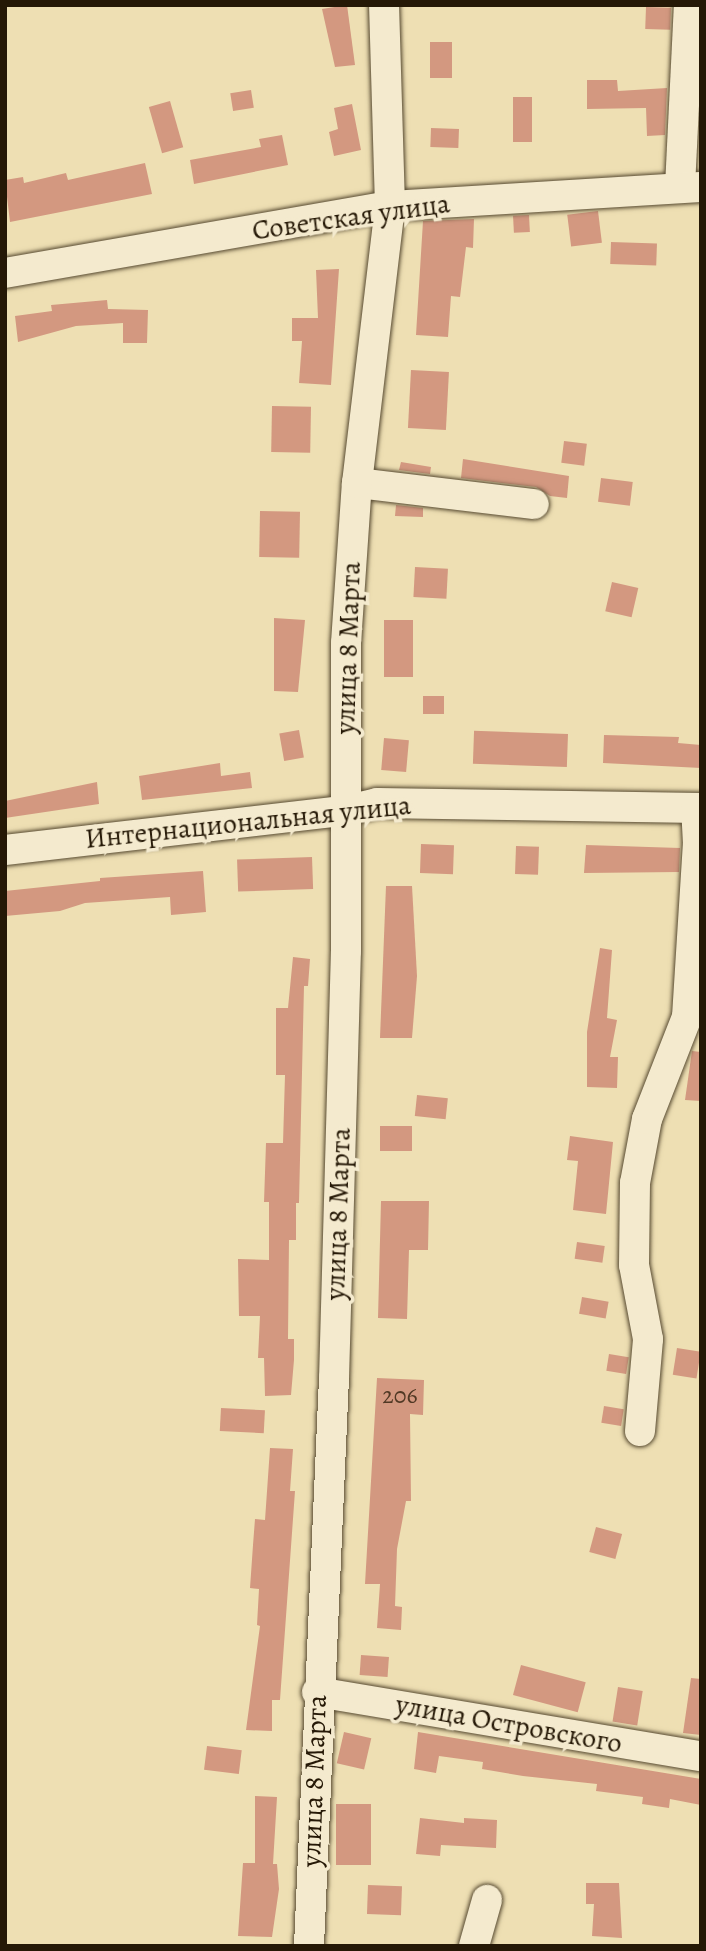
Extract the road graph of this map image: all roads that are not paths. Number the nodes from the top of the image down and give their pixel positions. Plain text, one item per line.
1 (384, 5) edge
2 (689, 5) edge
3 (690, 187) edge
4 (390, 206) junction
5 (5, 273) edge
6 (356, 483) junction
7 (534, 504) dead end
8 (698, 808) edge
9 (343, 811) junction
10 (5, 850) edge
11 (640, 1431) dead end
12 (317, 1692) junction
13 (701, 1756) edge
14 (487, 1900) dead end
15 (309, 1946) edge
16 (474, 1946) edge

1 - 4 street, улица 8 Марта
2 - 3 street
3 - 4 street, Советская улица
4 - 5 street, Советская улица
4 - 6 street, улица 8 Марта
6 - 7 street
6 - 9 street, улица 8 Марта
8 - 9 street, Интернациональная улица
8 - 11 street
9 - 10 street, Интернациональная улица
9 - 12 street, улица 8 Марта
12 - 13 street, улица Островского
12 - 15 street, улица 8 Марта
14 - 16 street

